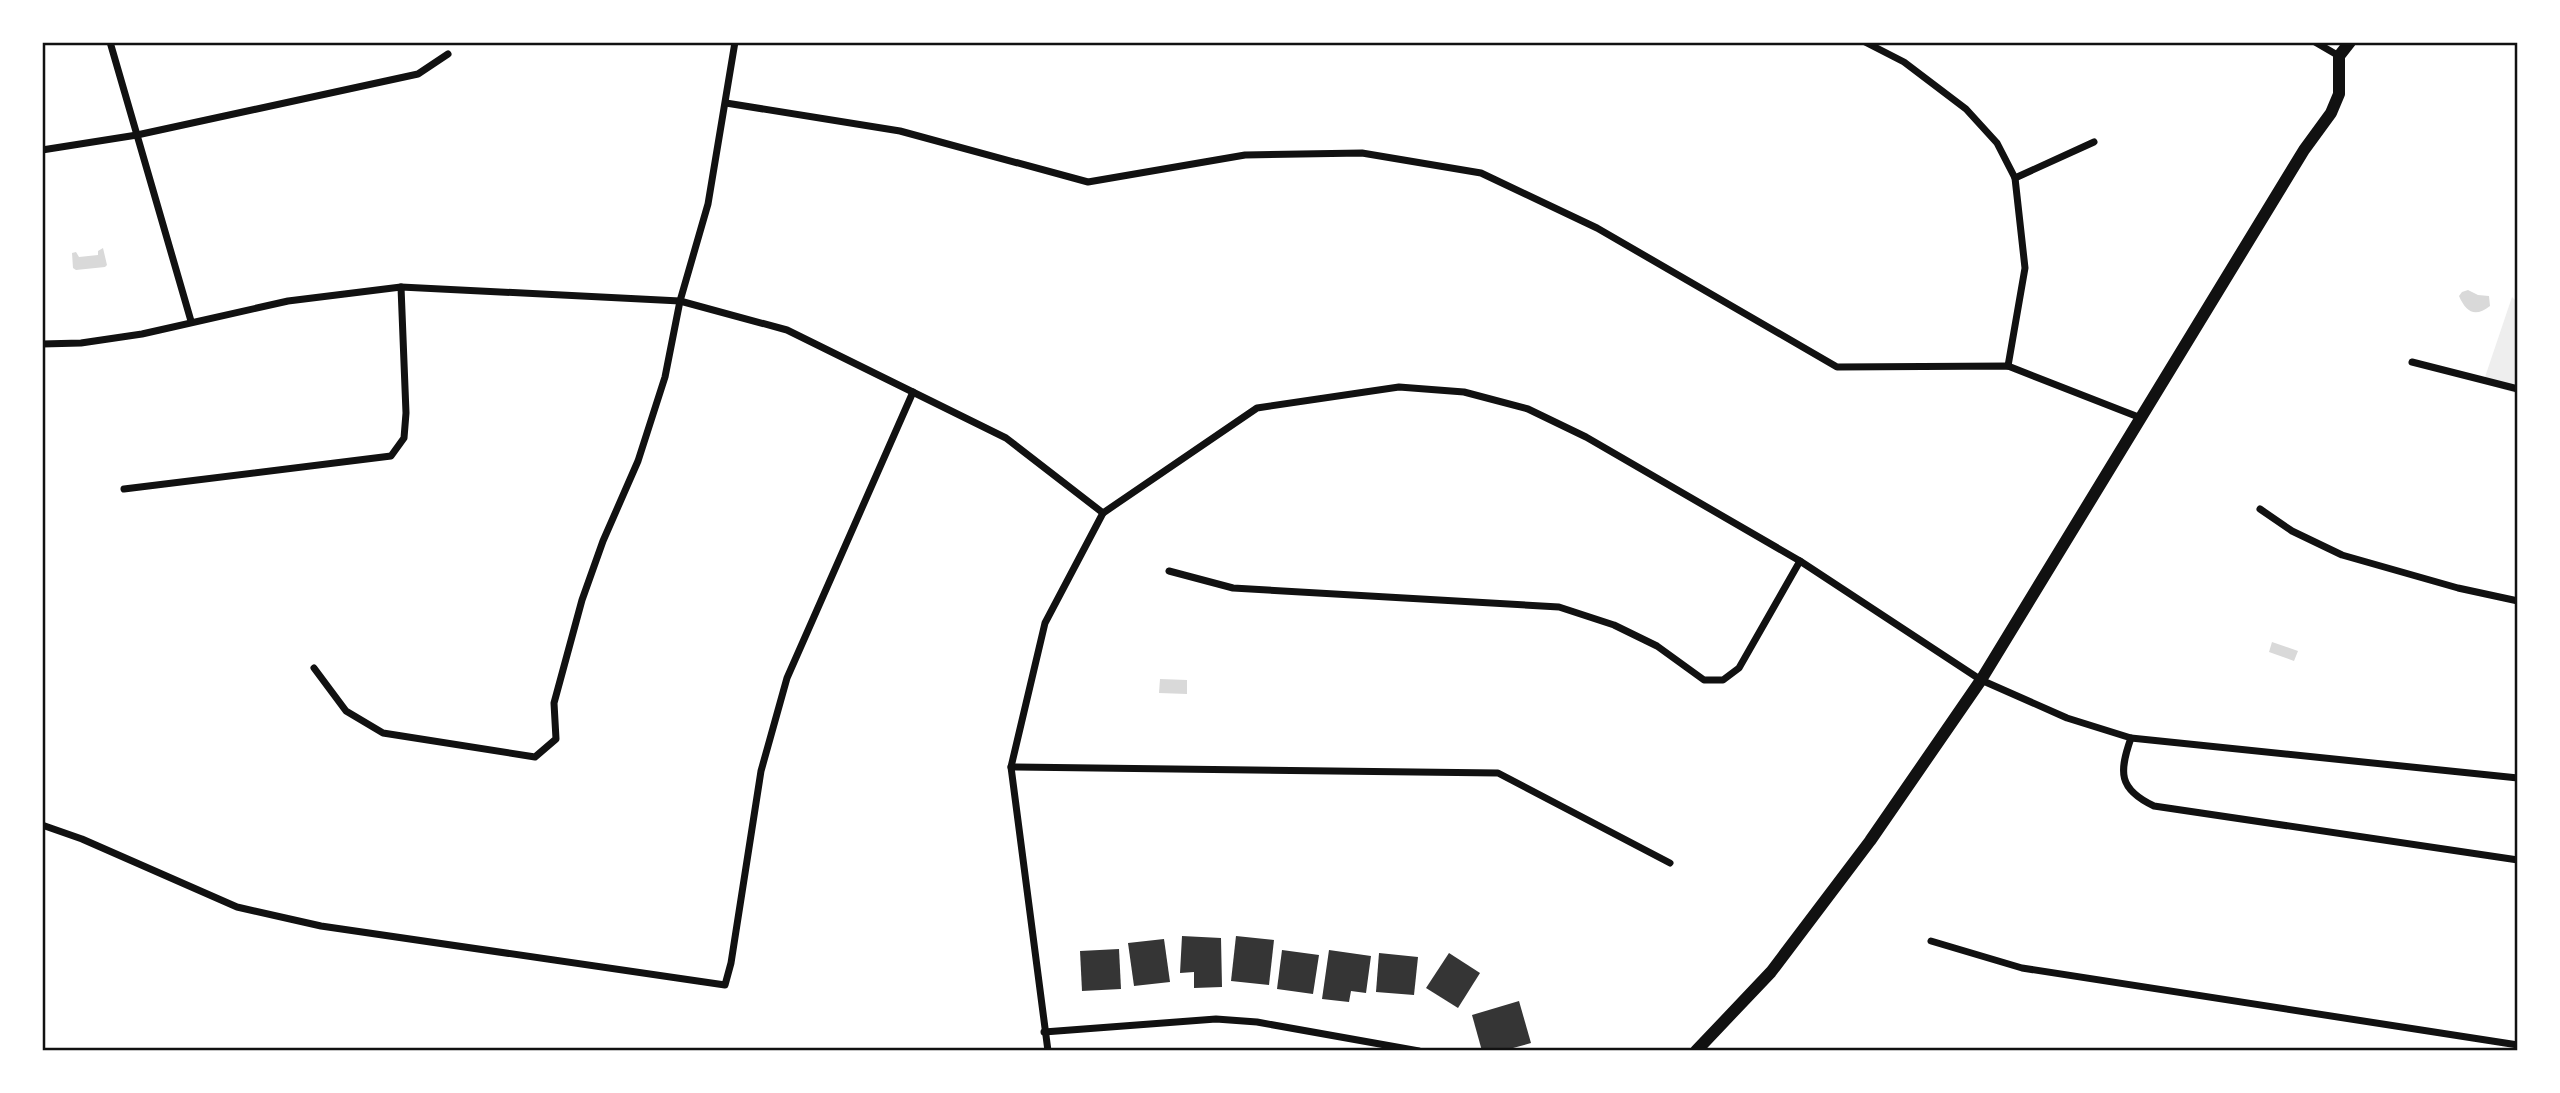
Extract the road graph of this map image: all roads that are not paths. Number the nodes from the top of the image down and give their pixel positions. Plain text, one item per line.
1 (110, 42) edge
2 (735, 42) edge
3 (1865, 42) edge
4 (2315, 42) edge
5 (2350, 42) edge
6 (448, 54) dead end
7 (2339, 56) junction
8 (726, 103) junction
9 (137, 135) junction
10 (2094, 142) dead end
11 (42, 150) edge
12 (2015, 178) junction
13 (401, 287) junction
14 (680, 301) junction
15 (191, 321) junction
16 (42, 344) edge
17 (2412, 362) dead end
18 (2008, 366) junction
19 (2518, 389) edge
20 (912, 392) junction
21 (2141, 418) junction
22 (124, 488) dead end
23 (2260, 509) dead end
24 (1103, 513) junction
25 (1800, 561) junction
26 (1169, 570) dead end
27 (2518, 601) edge
28 (314, 668) dead end
29 (1981, 680) junction
30 (2131, 738) junction
31 (1011, 767) junction
32 (2518, 778) edge
33 (42, 825) edge
34 (2518, 860) edge
35 (1670, 863) dead end
36 (1931, 941) dead end
37 (1044, 1032) junction
38 (2518, 1045) edge
39 (1048, 1051) edge
40 (1419, 1051) edge
41 (1696, 1051) edge

1 - 9 street
2 - 8 street
3 - 12 street
4 - 7 street
5 - 7 street
6 - 9 street
7 - 21 street
8 - 14 street
8 - 18 street
9 - 11 street
9 - 15 street
10 - 12 street
12 - 18 street
13 - 14 street
13 - 15 street
13 - 22 street
14 - 20 street
14 - 28 street
15 - 16 street
17 - 19 street
18 - 21 street
20 - 24 street
20 - 33 street
21 - 29 street
23 - 27 street
24 - 25 street
24 - 31 street
25 - 26 street
25 - 29 street
29 - 30 street
29 - 41 street
30 - 32 street
30 - 34 street
31 - 35 street
31 - 37 street
36 - 38 street
37 - 39 street
37 - 40 street

